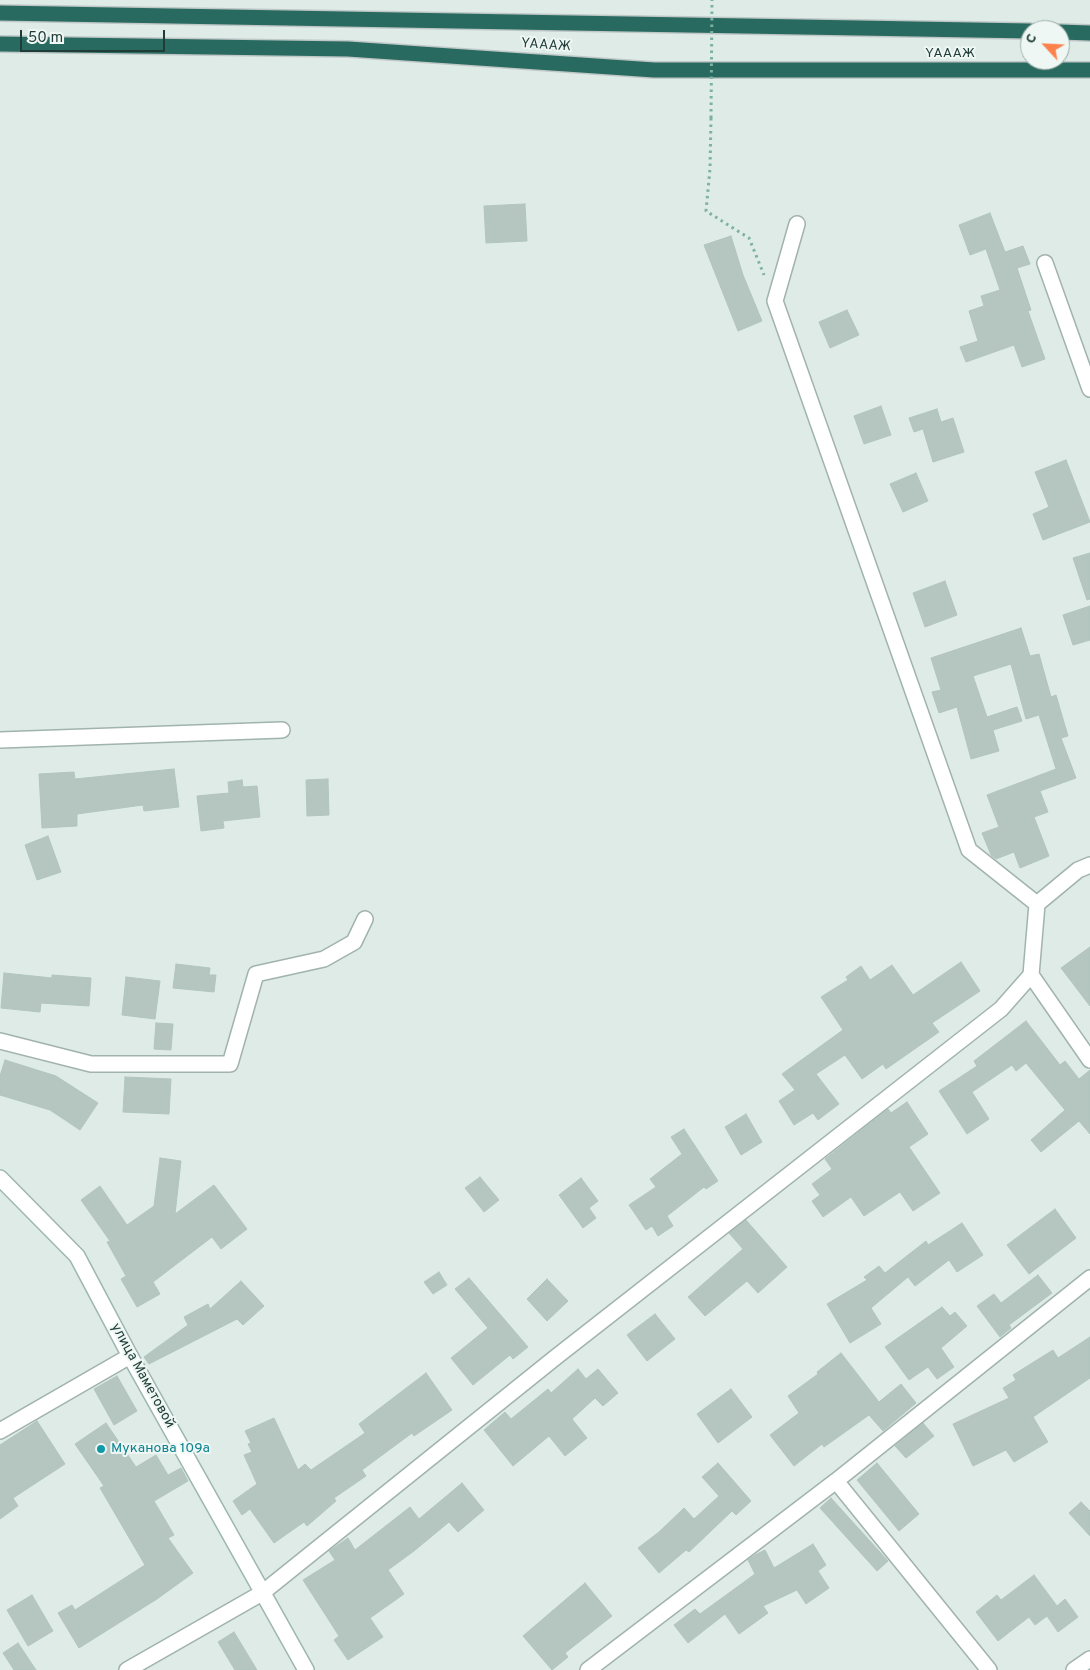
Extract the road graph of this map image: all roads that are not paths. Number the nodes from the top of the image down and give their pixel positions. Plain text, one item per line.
1 (0, 13) edge
2 (1020, 32) edge
3 (1070, 32) edge
4 (1090, 33) edge
5 (0, 44) edge
6 (1090, 70) edge
7 (797, 224) dead end
8 (1045, 263) dead end
9 (1090, 389) edge
10 (282, 730) dead end
11 (0, 740) edge
12 (1090, 865) edge
13 (1037, 904) junction
14 (365, 920) dead end
15 (1031, 975) junction
16 (0, 1041) edge
17 (1090, 1060) edge
18 (0, 1178) edge
19 (1090, 1278) edge
20 (130, 1356) junction
21 (0, 1431) edge
22 (836, 1481) junction
23 (262, 1593) junction
24 (1090, 1658) edge
25 (127, 1670) edge
26 (306, 1670) edge
27 (588, 1670) edge
28 (989, 1670) edge
29 (1074, 1670) edge

1 - 2 highway, ҮАААЖ
3 - 4 highway
5 - 6 highway, ҮАААЖ
7 - 13 street
8 - 9 street
10 - 11 street
12 - 13 street
13 - 15 street
14 - 16 street
15 - 17 street
15 - 23 street
18 - 20 street, улица Маметовой
19 - 22 street
20 - 21 street
20 - 23 street, улица Маметовой
22 - 27 street
22 - 28 street
23 - 25 street
23 - 26 street, улица Маметовой
24 - 29 street

